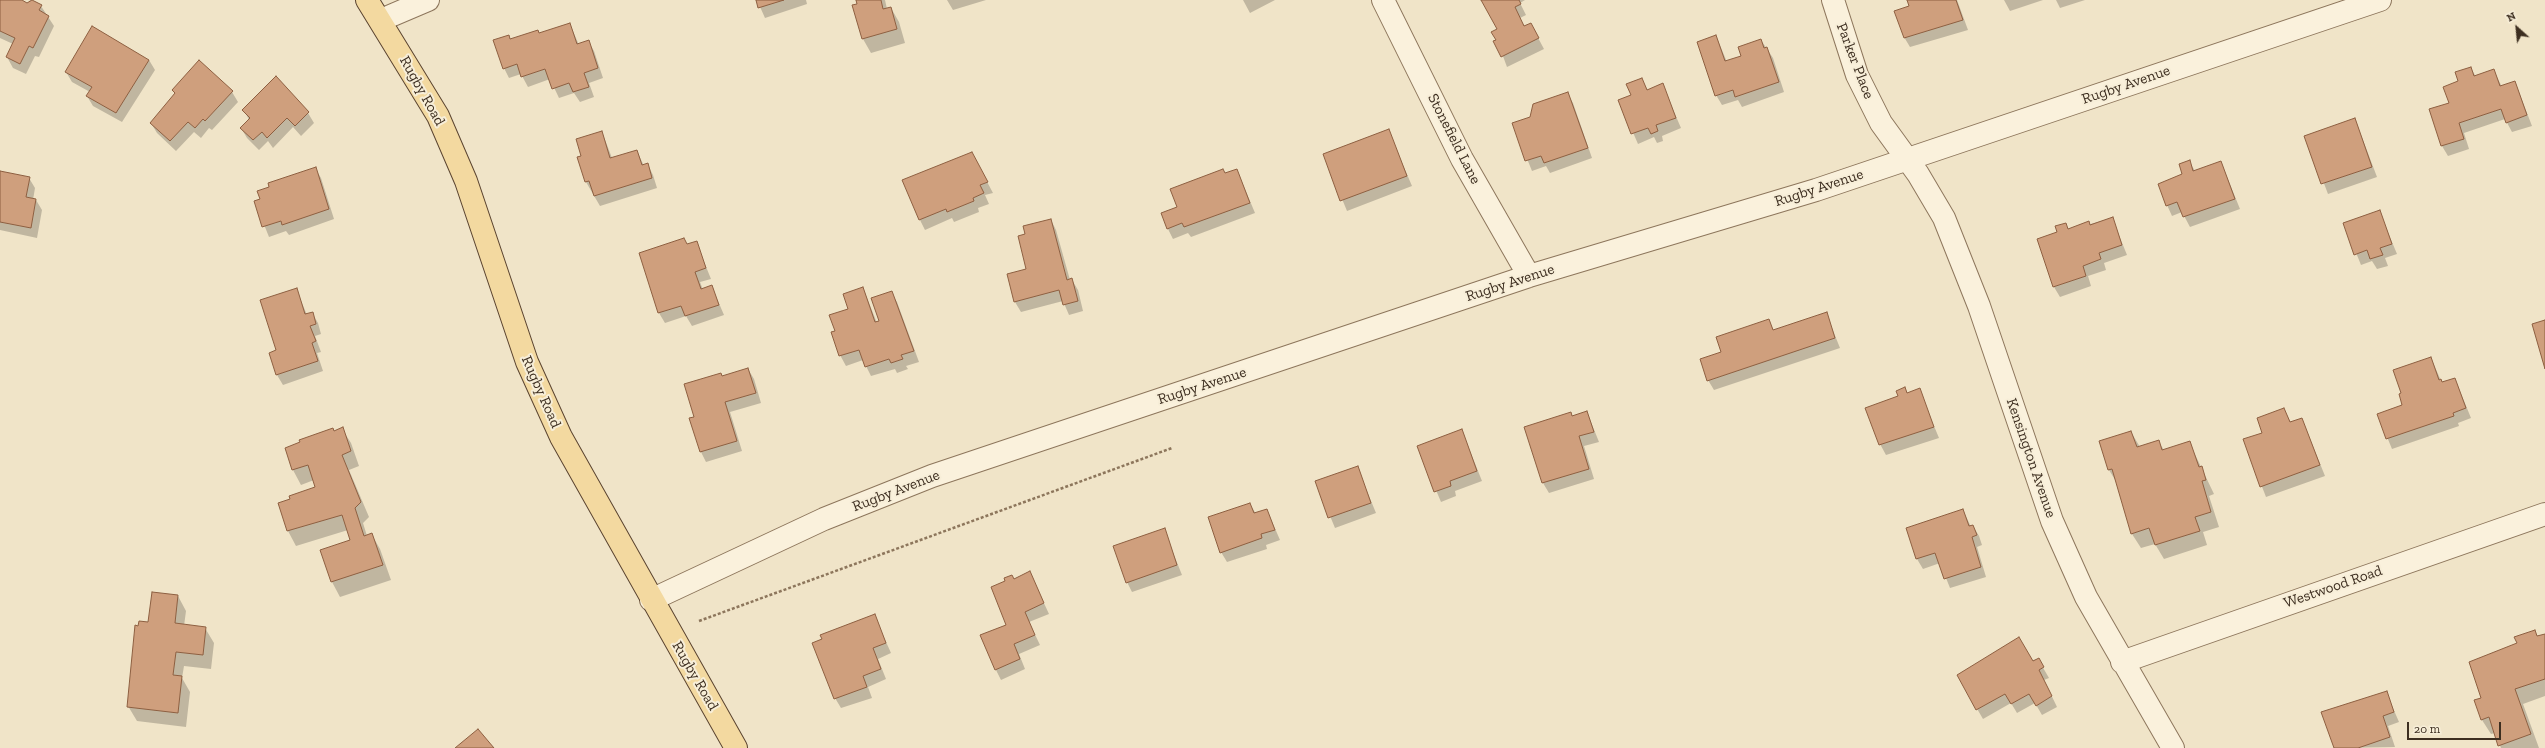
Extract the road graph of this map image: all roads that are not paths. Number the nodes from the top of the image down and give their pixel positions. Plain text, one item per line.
1 (367, 0) edge
2 (428, 0) edge
3 (1383, 0) edge
4 (1833, 0) edge
5 (2380, 0) edge
6 (381, 20) junction
7 (1907, 160) junction
8 (1529, 276) junction
9 (2545, 514) edge
10 (651, 600) junction
11 (2122, 662) junction
12 (736, 748) edge
13 (2173, 748) edge

1 - 6 main road, Rugby Road
2 - 6 street
3 - 8 street, Stonefield Lane
4 - 7 street, Parker Place
5 - 7 street, Rugby Avenue
6 - 10 main road, Rugby Road
7 - 8 street, Rugby Avenue
7 - 11 street, Kensington Avenue
8 - 10 street, Rugby Avenue
9 - 11 street, Westwood Road
10 - 12 main road, Rugby Road
11 - 13 street, Kensington Avenue

